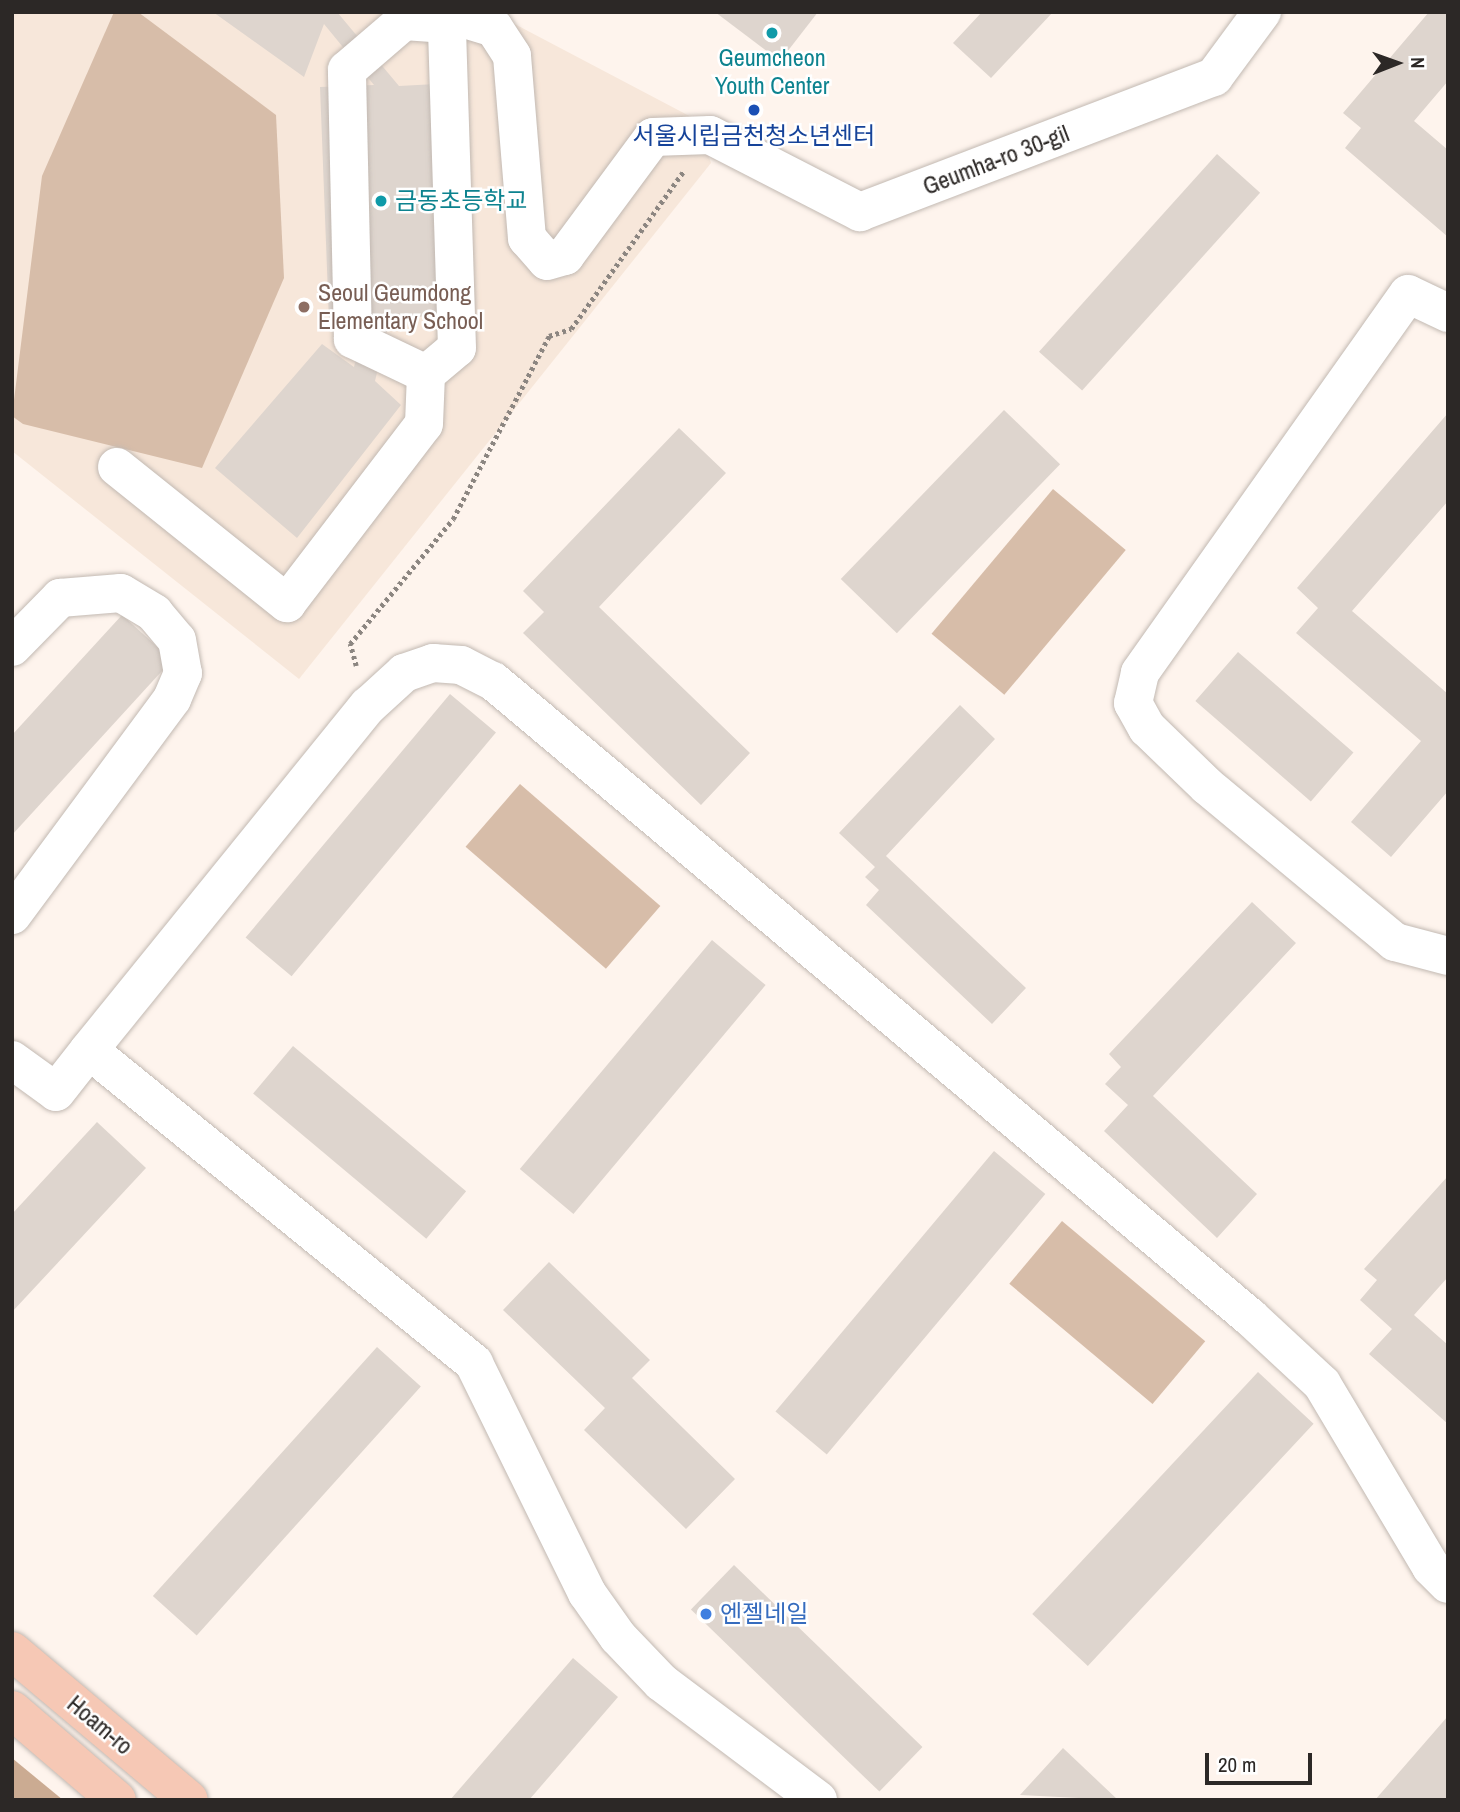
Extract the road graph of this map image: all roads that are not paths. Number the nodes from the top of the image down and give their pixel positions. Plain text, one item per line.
1 (1262, 12) edge
2 (447, 24) junction
3 (1448, 313) edge
4 (426, 373) junction
5 (117, 467) dead end
6 (12, 647) edge
7 (12, 915) edge
8 (1448, 956) edge
9 (89, 1049) junction
10 (12, 1059) edge
11 (1448, 1584) edge
12 (12, 1651) edge
13 (12, 1710) edge
14 (117, 1800) edge
15 (188, 1800) edge
16 (818, 1800) edge

1 - 2 street, Geumha-ro 30-gil
2 - 4 street
2 - 4 street
3 - 8 street
4 - 5 street
6 - 7 street
9 - 10 street
9 - 11 street
9 - 16 street
12 - 15 main road, Hoam-ro
13 - 14 main road, Hoam-ro

